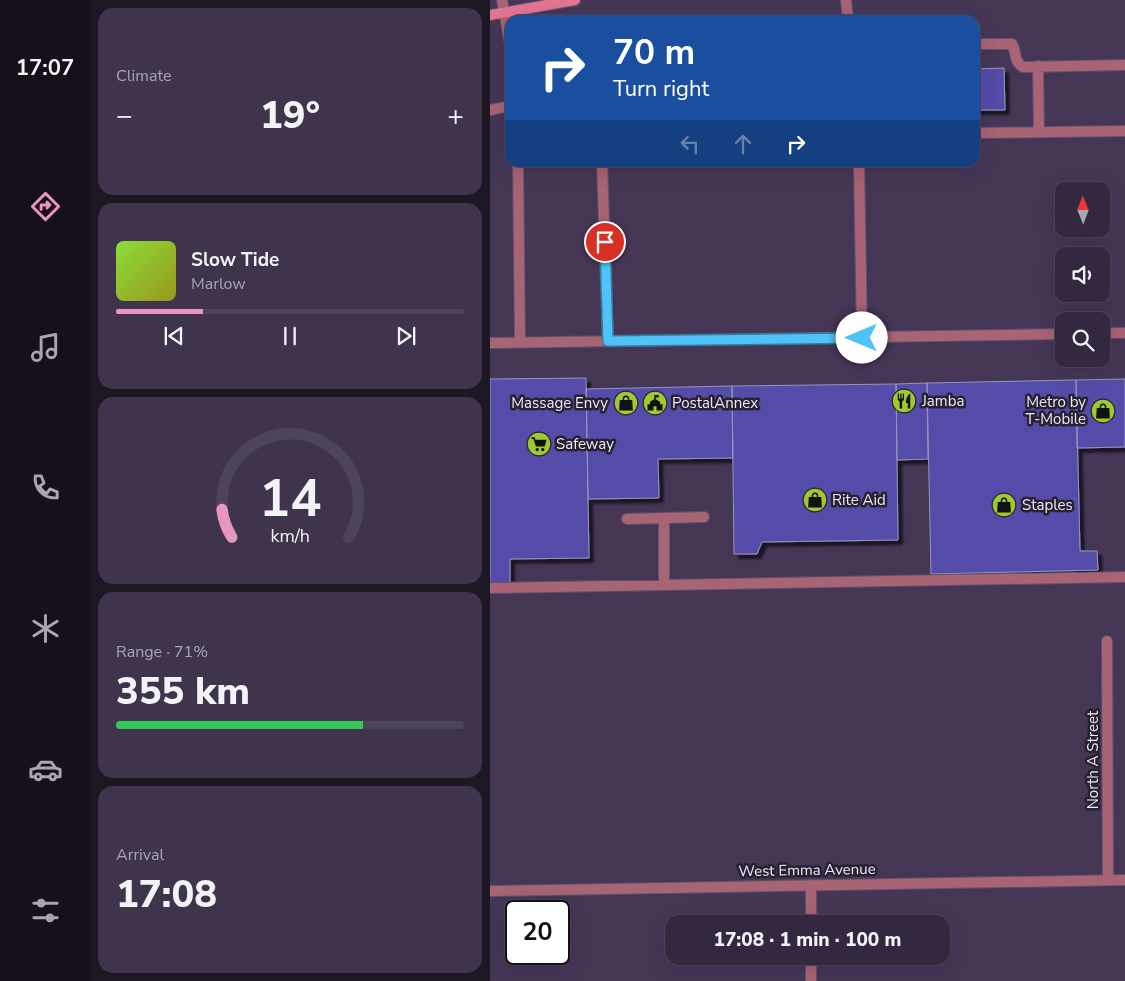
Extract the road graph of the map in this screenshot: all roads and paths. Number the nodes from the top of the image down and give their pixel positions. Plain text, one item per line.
1 (502, 0) edge
2 (575, 0) edge
3 (846, 0) edge
4 (505, 12) junction
5 (490, 15) edge
6 (505, 15) edge
7 (848, 15) edge
8 (980, 44) edge
9 (1125, 65) edge
10 (1038, 66) junction
11 (505, 107) edge
12 (490, 110) edge
13 (1125, 131) edge
14 (1039, 132) junction
15 (980, 133) edge
16 (518, 167) edge
17 (602, 167) edge
18 (859, 167) edge
19 (1110, 333) edge
20 (1125, 333) edge
21 (1055, 334) edge
22 (862, 338) junction
23 (608, 341) junction
24 (490, 342) edge
25 (520, 342) junction
26 (704, 517) dead end
27 (664, 518) junction
28 (626, 519) dead end
29 (1125, 578) edge
30 (664, 585) junction
31 (490, 588) edge
32 (1107, 641) dead end
33 (1108, 880) junction
34 (1125, 880) edge
35 (811, 885) junction
36 (490, 891) edge
37 (811, 915) edge
38 (811, 965) edge
39 (811, 981) edge

1 - 4 street
2 - 4 street
3 - 7 street
4 - 5 street
4 - 6 street
8 - 10 street
9 - 10 street
10 - 14 street
11 - 12 street
13 - 14 street
14 - 15 street
16 - 25 street
17 - 23 street
18 - 22 street
19 - 20 street
21 - 22 street
22 - 23 street
23 - 25 street
24 - 25 street
26 - 27 street
27 - 28 street
27 - 30 street
29 - 30 street
30 - 31 street
32 - 33 street, North A Street
33 - 34 street, West Emma Avenue
33 - 35 street, West Emma Avenue
35 - 36 street, West Emma Avenue
35 - 37 street
38 - 39 street

